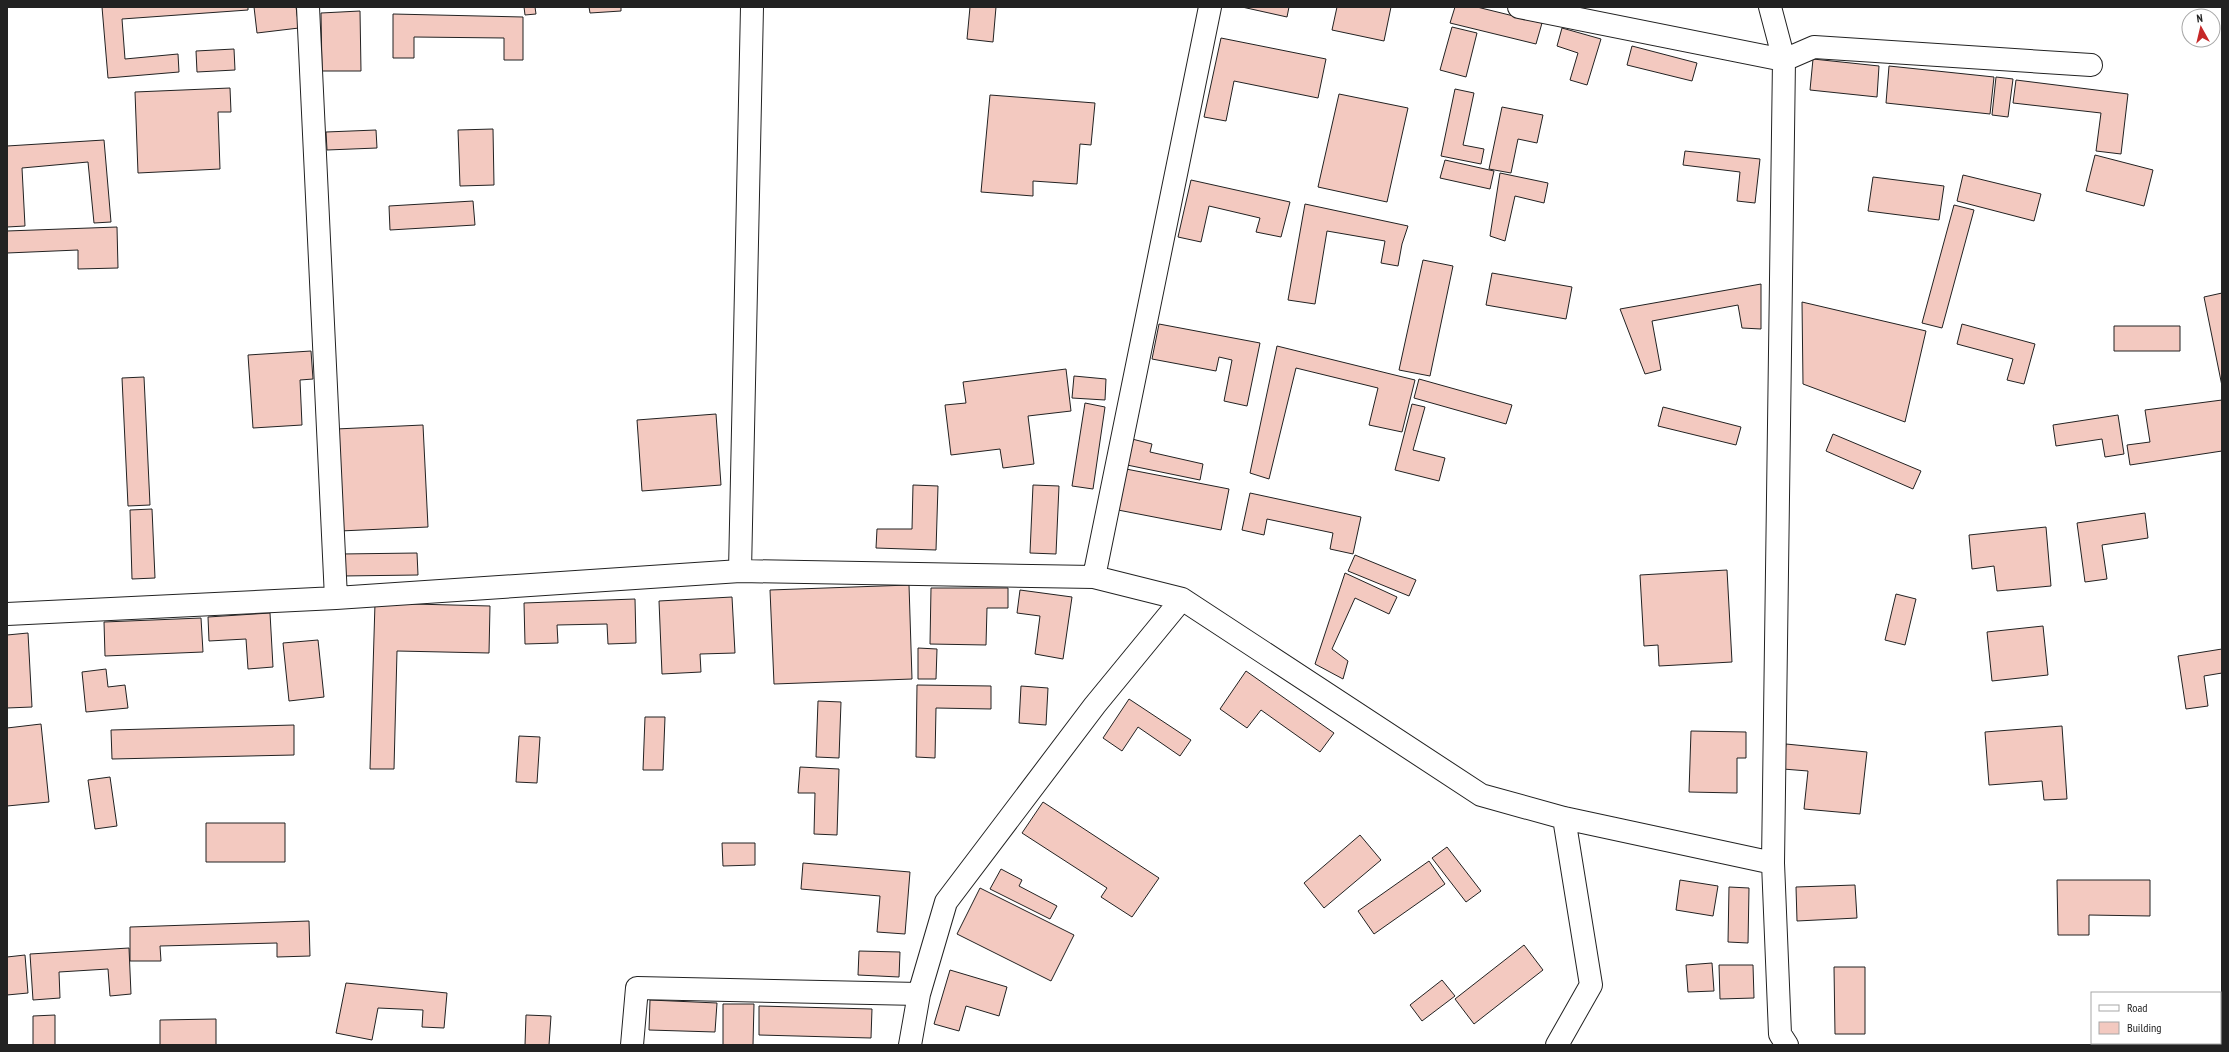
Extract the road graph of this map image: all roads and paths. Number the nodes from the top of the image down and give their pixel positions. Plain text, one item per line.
1 (308, 7) edge
2 (752, 7) edge
3 (1210, 7) edge
4 (1519, 7) edge
5 (1770, 7) edge
6 (1784, 60) junction
7 (2091, 65) dead end
8 (740, 571) junction
9 (1094, 577) junction
10 (336, 598) junction
11 (1182, 599) junction
12 (7, 614) edge
13 (1564, 818) junction
14 (1773, 863) junction
15 (919, 994) junction
16 (632, 1045) edge
17 (910, 1045) edge
18 (1557, 1045) edge
19 (1787, 1045) edge

1 - 10 street
2 - 8 street
3 - 9 street
4 - 6 street
5 - 6 street
6 - 7 street
6 - 14 street
8 - 9 street
8 - 10 street
9 - 11 street
10 - 12 street
11 - 13 street
11 - 15 street
13 - 14 street
13 - 18 street
14 - 19 street
15 - 16 street
15 - 17 street

